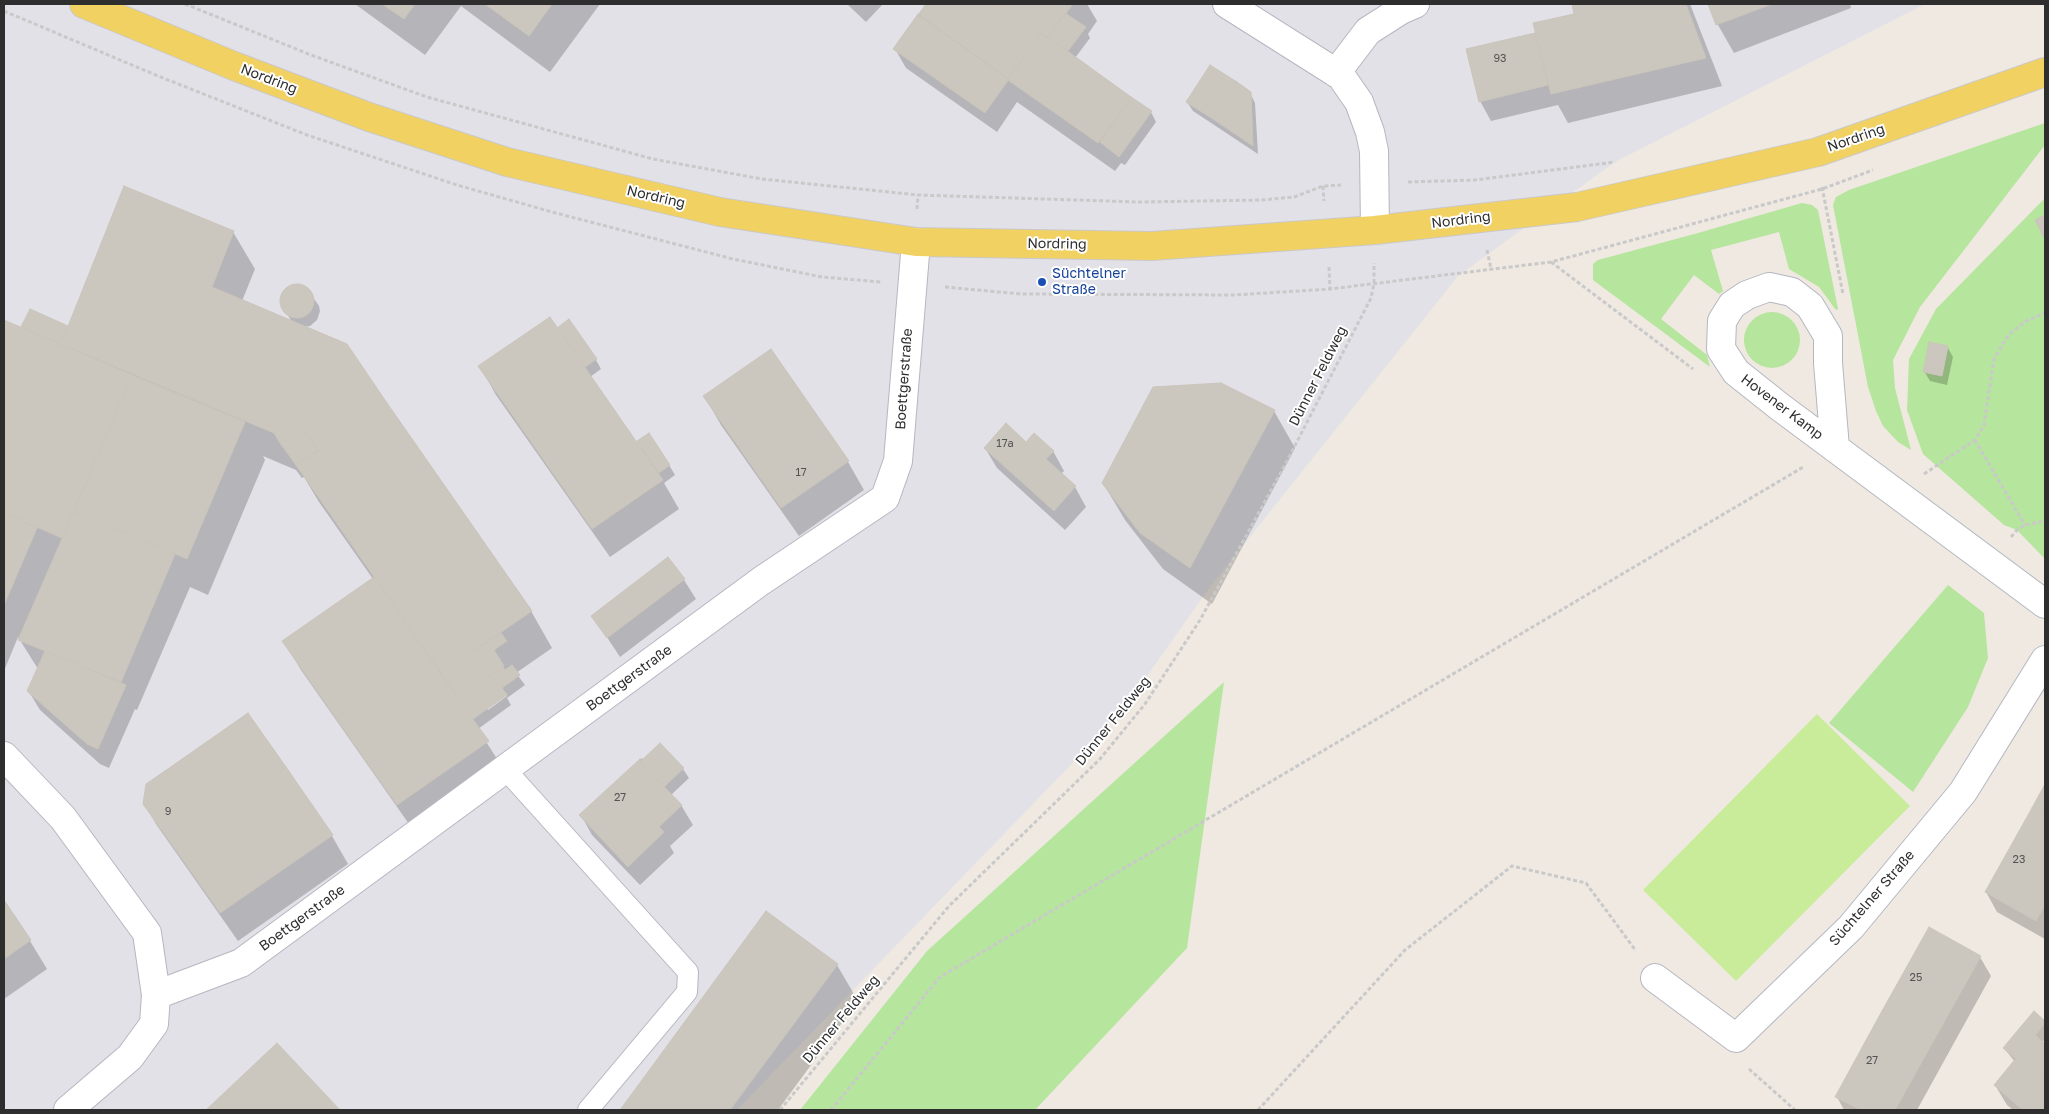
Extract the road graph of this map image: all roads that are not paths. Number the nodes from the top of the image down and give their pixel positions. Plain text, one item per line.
1 (84, 4) edge
2 (1227, 4) edge
3 (1415, 4) edge
4 (2045, 72) edge
5 (1336, 73) junction
6 (1375, 230) junction
7 (916, 242) junction
8 (1835, 448) junction
9 (2045, 604) edge
10 (2045, 660) edge
11 (4, 756) edge
12 (505, 769) junction
13 (1655, 978) road end
14 (156, 995) junction
15 (68, 1110) edge
16 (588, 1110) edge

1 - 7 main road, Nordring
2 - 5 street
3 - 5 street
4 - 6 main road, Nordring
5 - 6 street
6 - 7 main road, Nordring
7 - 12 street, Boettgerstraße
8 - 8 street, Hovener Kamp
8 - 9 street, Hovener Kamp
10 - 13 street, Süchtelner Straße
11 - 14 street
12 - 14 street, Boettgerstraße
12 - 16 lane
14 - 15 street

